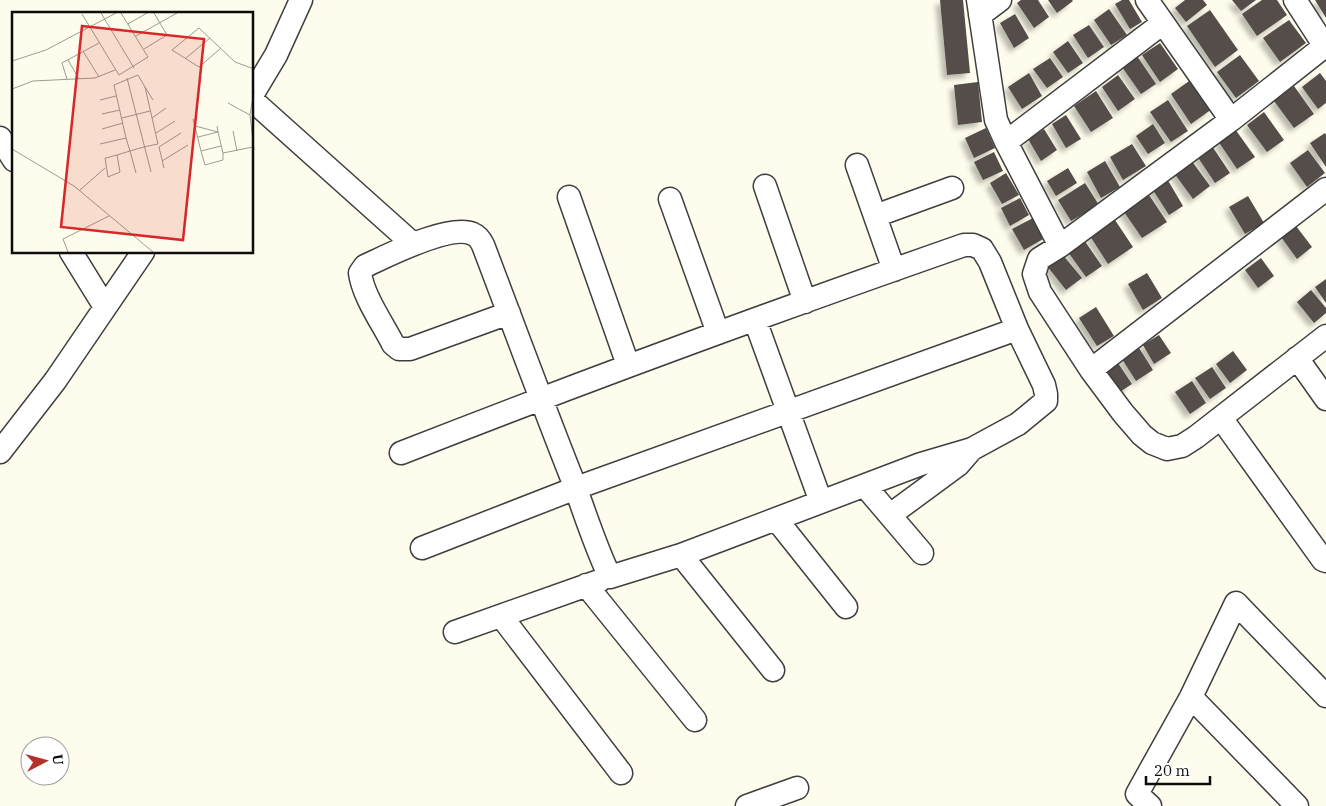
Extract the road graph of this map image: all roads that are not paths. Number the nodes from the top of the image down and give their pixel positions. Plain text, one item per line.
1 (301, 0) edge
2 (1000, 0) edge
3 (1147, 0) edge
4 (1295, 0) edge
5 (979, 8) edge
6 (1163, 23) junction
7 (1326, 46) edge
8 (254, 92) edge
9 (254, 102) edge
10 (1231, 120) junction
11 (0, 138) edge
12 (1006, 142) junction
13 (12, 157) edge
14 (857, 165) dead end
15 (765, 186) dead end
16 (952, 188) dead end
17 (1326, 190) edge
18 (569, 197) dead end
19 (670, 198) dead end
20 (875, 216) junction
21 (413, 244) junction
22 (1060, 246) junction
23 (72, 254) edge
24 (142, 254) edge
25 (894, 270) junction
26 (805, 302) junction
27 (105, 307) junction
28 (509, 313) junction
29 (755, 320) junction
30 (1017, 329) junction
31 (718, 333) junction
32 (1326, 336) edge
33 (1297, 358) junction
34 (628, 365) junction
35 (1091, 370) junction
36 (540, 398) junction
37 (1326, 399) edge
38 (787, 411) junction
39 (1220, 418) junction
40 (972, 449) junction
41 (0, 452) edge
42 (401, 453) dead end
43 (865, 486) junction
44 (576, 488) junction
45 (821, 502) junction
46 (890, 515) junction
47 (776, 519) junction
48 (422, 548) dead end
49 (922, 553) dead end
50 (681, 555) junction
51 (1326, 561) edge
52 (610, 577) junction
53 (586, 585) junction
54 (846, 607) dead end
55 (501, 616) junction
56 (455, 632) dead end
57 (773, 670) dead end
58 (1326, 696) edge
59 (1190, 697) junction
60 (695, 720) dead end
61 (621, 773) dead end
62 (796, 788) dead end
63 (749, 806) edge
64 (1150, 806) edge
65 (1297, 806) edge

1 - 8 street
2 - 5 street
3 - 6 street
4 - 7 street
5 - 12 street
6 - 10 street
6 - 12 street
7 - 10 street
9 - 21 street
10 - 22 street
11 - 13 street
12 - 22 street
14 - 20 street
15 - 26 street
16 - 20 street
17 - 35 street
18 - 34 street
19 - 31 street
20 - 25 street
21 - 28 street
21 - 28 street
22 - 35 street
23 - 27 street
24 - 27 street
25 - 26 street
25 - 30 street
26 - 29 street
27 - 41 street
28 - 36 street
29 - 31 street
29 - 38 street
30 - 38 street
30 - 40 street
31 - 34 street
32 - 33 street
33 - 37 street
33 - 39 street
34 - 36 street
35 - 39 street
36 - 42 street
36 - 44 street
38 - 44 street
38 - 45 street
39 - 51 street
40 - 43 street
40 - 46 street
43 - 45 street
43 - 46 street
44 - 48 street
44 - 52 street
45 - 47 street
46 - 49 street
47 - 50 street
47 - 54 street
50 - 52 street
50 - 57 street
52 - 53 street
53 - 55 street
53 - 60 street
55 - 56 street
55 - 61 street
58 - 59 street
59 - 64 street
59 - 65 street
62 - 63 street

